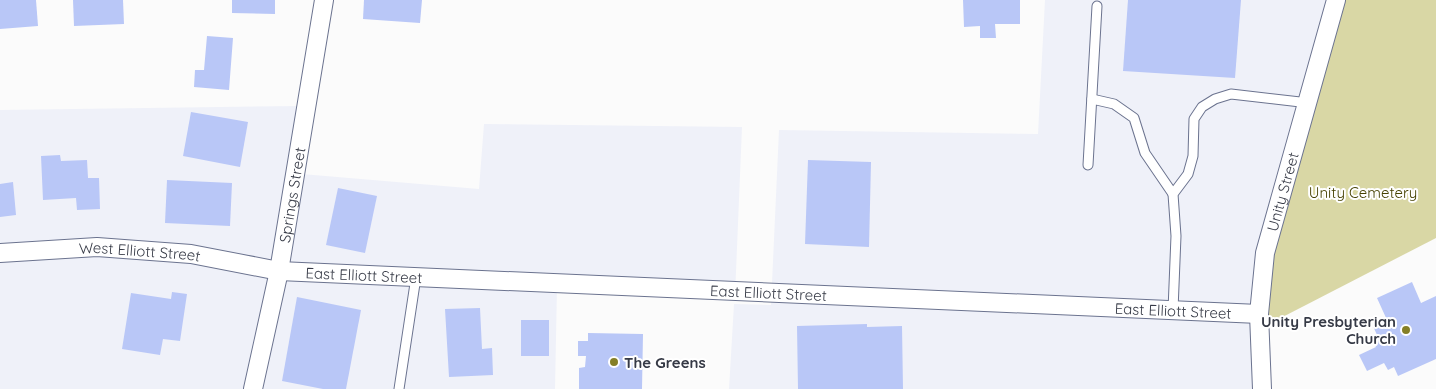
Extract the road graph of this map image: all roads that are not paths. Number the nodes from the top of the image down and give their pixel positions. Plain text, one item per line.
1 (324, 0) edge
2 (1336, 0) edge
3 (1098, 6) dead end
4 (1092, 98) junction
5 (1309, 103) junction
6 (1088, 165) dead end
7 (1173, 194) junction
8 (0, 253) edge
9 (279, 271) junction
10 (416, 277) junction
11 (1173, 310) junction
12 (1259, 314) junction
13 (253, 389) edge
14 (399, 389) edge
15 (1262, 389) edge

1 - 9 street, Springs Street
2 - 5 street, Unity Street
3 - 4 lane
4 - 6 lane
4 - 7 lane
5 - 7 lane
5 - 12 street, Unity Street
7 - 11 lane
8 - 9 street, West Elliott Street
9 - 10 street, East Elliott Street
9 - 13 street, Springs Street
10 - 11 street, East Elliott Street
10 - 14 lane
11 - 12 street, East Elliott Street
12 - 15 street, Unity Street

